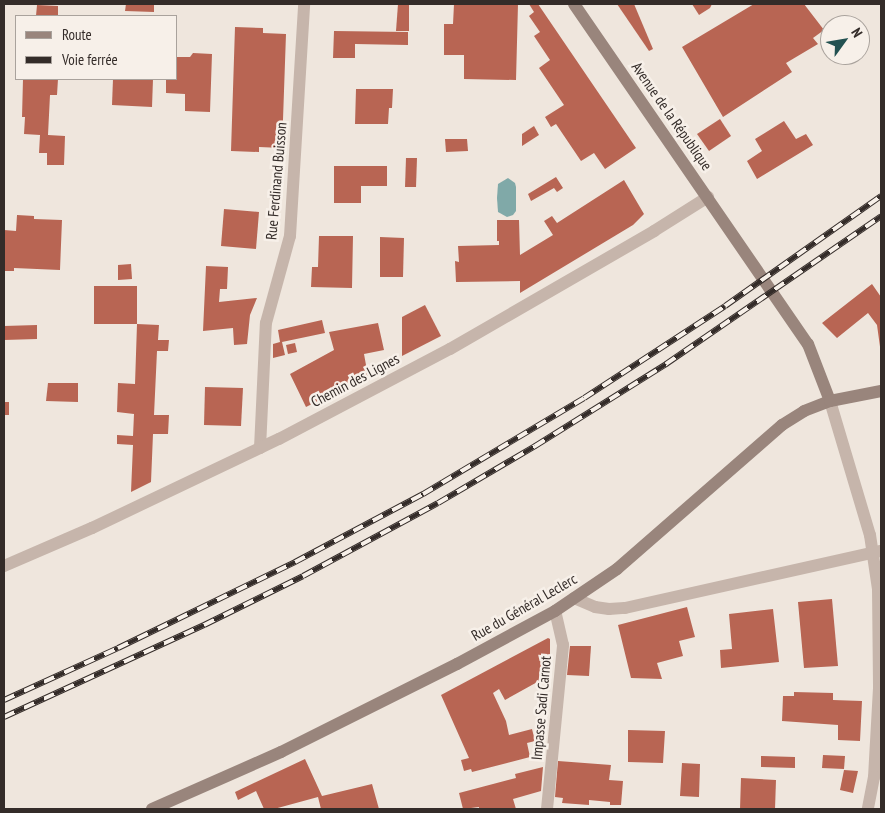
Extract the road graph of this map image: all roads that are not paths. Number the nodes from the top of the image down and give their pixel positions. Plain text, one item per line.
1 (304, 4) edge
2 (574, 4) edge
3 (708, 197) junction
4 (881, 392) edge
5 (830, 400) junction
6 (260, 448) junction
7 (877, 552) edge
8 (4, 566) edge
9 (574, 598) junction
10 (555, 611) junction
11 (165, 807) edge
12 (152, 809) edge
13 (547, 809) edge
14 (868, 809) edge

1 - 6 street, Rue Ferdinand Buisson
2 - 3 street, Avenue de la République
3 - 5 street, Avenue de la République
3 - 6 street, Chemin des Lignes
4 - 5 street, Rue du Général Leclerc
5 - 7 street
5 - 9 street, Rue du Général Leclerc
6 - 8 street, Chemin des Lignes
7 - 9 street
7 - 14 street
9 - 10 street, Rue du Général Leclerc
10 - 11 street, Rue du Général Leclerc
10 - 13 street, Impasse Sadi Carnot
11 - 12 street, Rue du Général Leclerc

